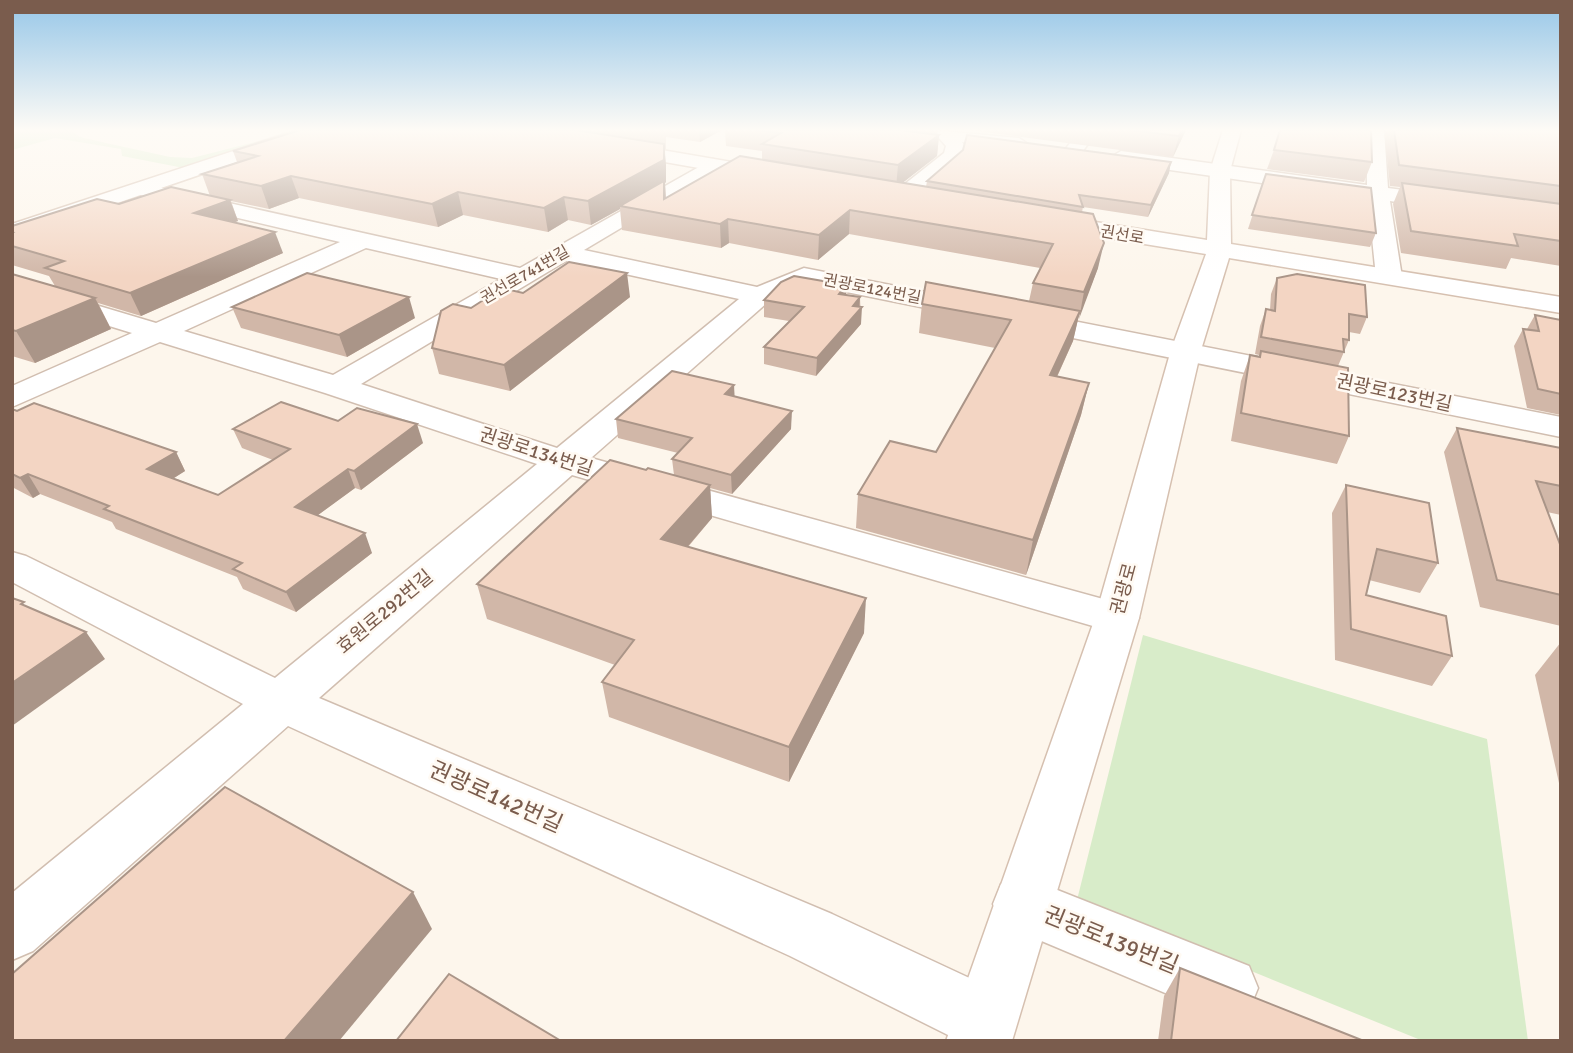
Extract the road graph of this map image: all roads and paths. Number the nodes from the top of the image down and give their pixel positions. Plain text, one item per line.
1 (168, 179) edge
2 (674, 179) edge
3 (919, 179) edge
4 (1220, 179) edge
5 (1278, 179) edge
6 (1377, 179) edge
7 (139, 189) junction
8 (1378, 193) junction
9 (931, 201) edge
10 (1469, 206) edge
11 (1027, 218) edge
12 (12, 232) edge
13 (363, 240) junction
14 (1219, 251) junction
15 (562, 253) junction
16 (522, 276) junction
17 (1388, 277) junction
18 (12, 288) edge
19 (760, 295) junction
20 (1561, 305) edge
21 (161, 332) junction
22 (1185, 350) junction
23 (337, 386) junction
24 (12, 398) edge
25 (1561, 427) edge
26 (562, 461) junction
27 (12, 565) edge
28 (1117, 618) junction
29 (280, 702) junction
30 (1022, 904) junction
31 (12, 931) edge
32 (1279, 1009) edge
33 (982, 1030) edge

1 - 7 street
2 - 15 street, 권선로741번길
3 - 9 street
4 - 14 street, 권광로
5 - 8 street
6 - 8 street
7 - 12 street
7 - 13 street
8 - 10 street
8 - 17 street
11 - 14 street, 권선로
13 - 16 street
13 - 21 street
14 - 17 street, 권선로
14 - 22 street, 권광로
15 - 16 street, 권선로741번길
15 - 19 street
16 - 23 street, 권선로741번길
17 - 20 street, 권선로
18 - 21 street, 권광로134번길
19 - 22 street, 권광로124번길
19 - 26 street, 효원로292번길
21 - 23 street, 권광로134번길
21 - 24 street
22 - 25 street, 권광로123번길
22 - 28 street, 권광로
23 - 26 street, 권광로134번길
26 - 28 street, 권광로134번길
26 - 29 street, 효원로292번길
27 - 29 street, 권광로142번길
28 - 30 street, 권광로
29 - 31 street, 효원로292번길
29 - 33 street, 권광로142번길
30 - 32 street, 권광로139번길
30 - 33 street, 권광로

